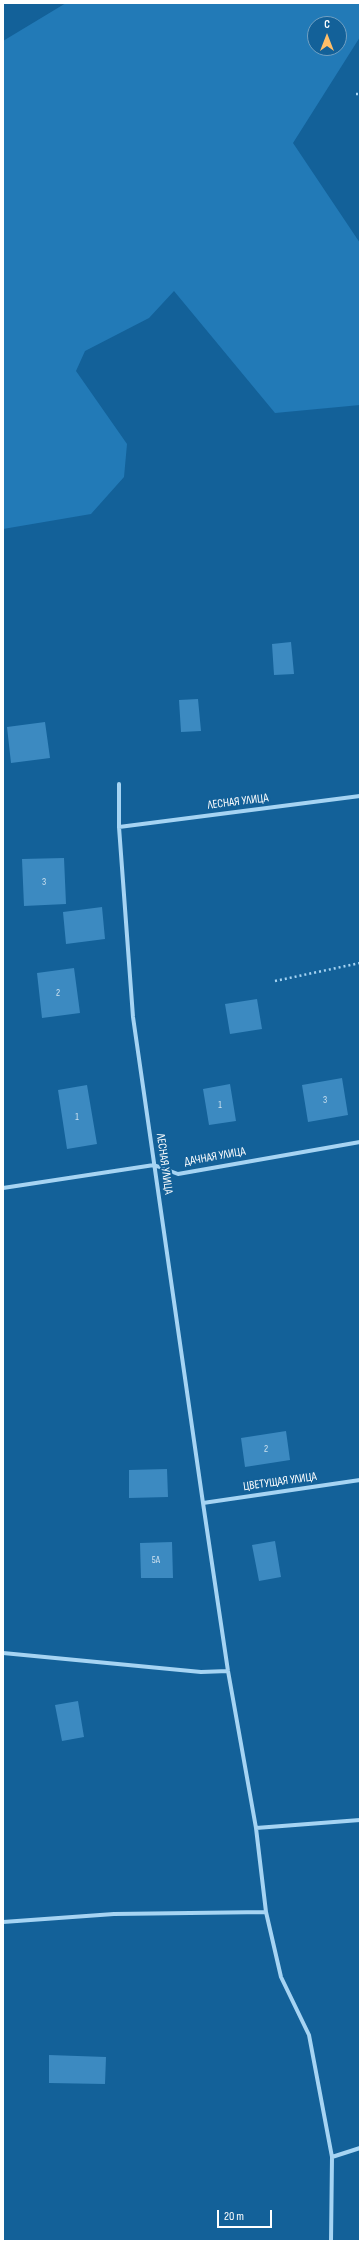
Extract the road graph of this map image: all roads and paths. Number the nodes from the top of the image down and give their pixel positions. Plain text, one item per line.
1 (356, 94) dead end
2 (360, 94) edge
3 (118, 784) dead end
4 (360, 796) edge
5 (119, 827) junction
6 (360, 963) edge
7 (275, 981) dead end
8 (360, 1142) edge
9 (154, 1165) junction
10 (3, 1188) edge
11 (360, 1480) edge
12 (203, 1503) junction
13 (3, 1653) edge
14 (228, 1670) junction
15 (360, 1820) edge
16 (256, 1828) junction
17 (266, 1912) junction
18 (3, 1922) edge
19 (360, 2148) edge
20 (332, 2157) junction
21 (331, 2241) edge

1 - 2 path
3 - 5 street, ЛЕСНАЯ УЛИЦА
4 - 5 street, ЛЕСНАЯ УЛИЦА
5 - 9 street, ЛЕСНАЯ УЛИЦА
6 - 7 path
8 - 9 street, ДАЧНАЯ УЛИЦА
9 - 10 street, ДАЧНАЯ УЛИЦА
9 - 12 street, ЛЕСНАЯ УЛИЦА
11 - 12 street, ЦВЕТУЩАЯ УЛИЦА
12 - 14 street, ЛЕСНАЯ УЛИЦА
13 - 14 street
14 - 16 street, ЛЕСНАЯ УЛИЦА
15 - 16 street
16 - 17 street, ЛЕСНАЯ УЛИЦА
17 - 18 street
17 - 20 street, ЛЕСНАЯ УЛИЦА
19 - 20 street
20 - 21 street, ЛЕСНАЯ УЛИЦА

